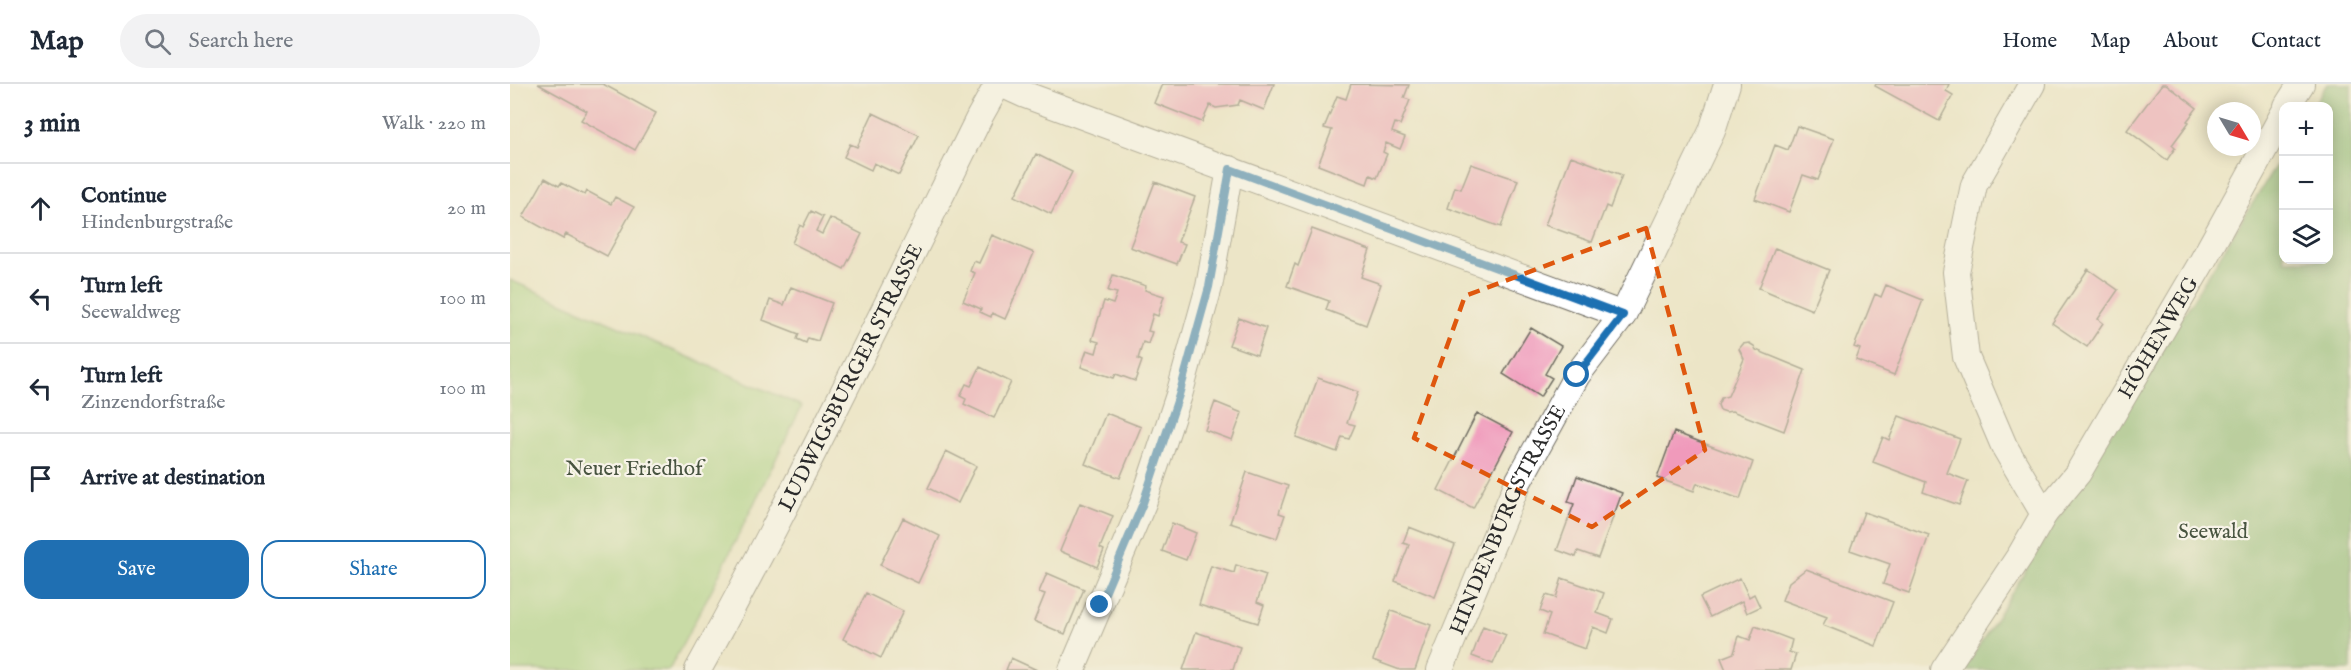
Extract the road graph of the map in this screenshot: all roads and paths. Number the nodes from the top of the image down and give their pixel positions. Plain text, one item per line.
1 (1000, 84) edge
2 (1727, 84) edge
3 (2032, 84) edge
4 (2301, 84) edge
5 (2290, 102) edge
6 (2279, 120) edge
7 (1230, 169) junction
8 (1623, 315) junction
9 (2044, 514) junction
10 (698, 670) edge
11 (1072, 670) edge
12 (1440, 670) edge
13 (1944, 670) edge

1 - 7 street
1 - 10 street, LUDWIGSBURGER STRASSE
2 - 8 street, HINDENBURGSTRASSE
3 - 9 street
4 - 5 street
6 - 9 street, HÖHENWEG
7 - 8 street
7 - 11 street
8 - 12 street, HINDENBURGSTRASSE
9 - 13 street, HÖHENWEG

